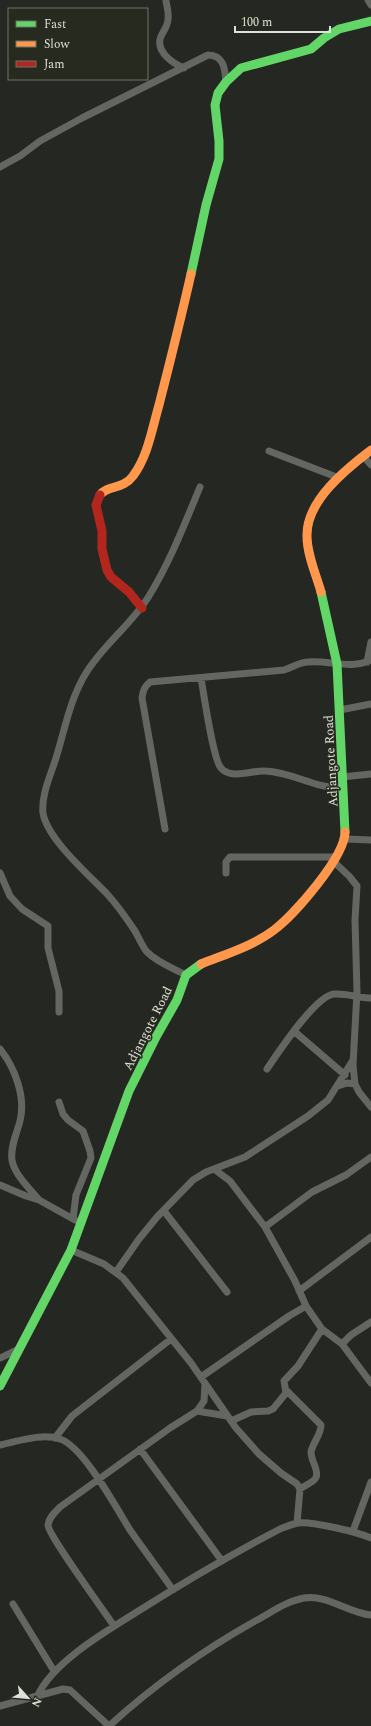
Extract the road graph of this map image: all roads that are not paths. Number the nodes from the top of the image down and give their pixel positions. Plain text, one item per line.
1 (368, 0) edge
2 (166, 1) edge
3 (371, 5) edge
4 (371, 21) edge
5 (184, 68) junction
6 (226, 82) junction
7 (0, 167) edge
8 (371, 450) edge
9 (269, 451) dead end
10 (363, 456) junction
11 (371, 465) edge
12 (339, 478) junction
13 (200, 487) dead end
14 (142, 608) junction
15 (371, 642) edge
16 (369, 661) edge
17 (337, 664) junction
18 (201, 678) junction
19 (371, 704) edge
20 (340, 710) junction
21 (371, 774) edge
22 (342, 777) junction
23 (343, 788) junction
24 (165, 828) dead end
25 (345, 839) junction
26 (371, 840) edge
27 (335, 859) junction
28 (0, 873) edge
29 (226, 873) dead end
30 (186, 975) junction
31 (357, 987) junction
32 (356, 996) junction
33 (369, 998) edge
34 (59, 1012) dead end
35 (295, 1032) junction
36 (0, 1049) edge
37 (353, 1060) junction
38 (267, 1069) dead end
39 (345, 1074) junction
40 (355, 1084) junction
41 (338, 1086) junction
42 (59, 1102) dead end
43 (371, 1107) edge
44 (371, 1157) edge
45 (214, 1169) junction
46 (0, 1184) edge
47 (39, 1200) junction
48 (164, 1211) junction
49 (77, 1221) junction
50 (265, 1227) junction
51 (371, 1237) edge
52 (71, 1250) junction
53 (116, 1272) junction
54 (299, 1291) junction
55 (227, 1292) dead end
56 (306, 1306) junction
57 (371, 1322) edge
58 (322, 1329) junction
59 (171, 1339) junction
60 (342, 1344) junction
61 (17, 1350) junction
62 (0, 1358) edge
63 (203, 1380) junction
64 (371, 1383) edge
65 (0, 1386) edge
66 (286, 1390) junction
67 (197, 1411) junction
68 (229, 1419) junction
69 (56, 1438) junction
70 (0, 1445) edge
71 (140, 1449) junction
72 (99, 1479) junction
73 (371, 1482) edge
74 (300, 1489) junction
75 (297, 1523) junction
76 (354, 1531) junction
77 (371, 1538) edge
78 (222, 1561) junction
79 (173, 1590) junction
80 (13, 1604) dead end
81 (371, 1615) edge
82 (114, 1626) junction
83 (54, 1672) junction
84 (37, 1697) junction
85 (0, 1706) edge
86 (109, 1726) edge

1 - 3 street
2 - 5 street
4 - 6 street
5 - 6 street
5 - 7 street
6 - 14 street
8 - 10 street, Adjangote Road
9 - 12 street
10 - 11 street
10 - 12 street, Adjangote Road
12 - 17 street, Adjangote Road
13 - 14 street
14 - 30 street
15 - 16 street
16 - 17 street
17 - 18 street
17 - 20 street, Adjangote Road
18 - 23 street
18 - 24 street
19 - 20 street
20 - 22 street, Adjangote Road
21 - 22 street
22 - 23 street, Adjangote Road
23 - 25 street, Adjangote Road
25 - 26 street
25 - 27 street, Adjangote Road
27 - 29 street
27 - 30 street, Adjangote Road
27 - 31 street
28 - 34 street
30 - 49 street, Adjangote Road
31 - 32 street
31 - 33 street
32 - 33 street
32 - 35 street
32 - 37 street
35 - 38 street
35 - 39 street
36 - 47 street
37 - 39 street
37 - 40 street
39 - 41 street
40 - 41 street
40 - 43 street
41 - 45 street
42 - 49 street
44 - 50 street
45 - 48 street
45 - 50 street
46 - 47 street
47 - 49 street
48 - 53 street
48 - 55 street
49 - 52 street, Adjangote Road
50 - 54 street
51 - 54 street
52 - 53 street
52 - 61 street, Adjangote Road
53 - 59 street
54 - 56 street
56 - 58 street
56 - 63 street
57 - 60 street
58 - 60 street
58 - 66 street
59 - 63 street
59 - 69 street
60 - 64 street
61 - 62 street
61 - 65 street, Adjangote Road
63 - 67 street
63 - 68 street
66 - 68 street
66 - 74 street
67 - 68 street
67 - 71 street
68 - 74 street
69 - 70 street
69 - 72 street
71 - 72 street
71 - 78 street
72 - 79 street
72 - 82 street
73 - 76 street
74 - 75 street
75 - 76 street
75 - 78 street
76 - 77 street
78 - 79 street
79 - 82 street
80 - 83 street
81 - 86 street
82 - 83 street
83 - 84 street
84 - 85 street
84 - 86 street

